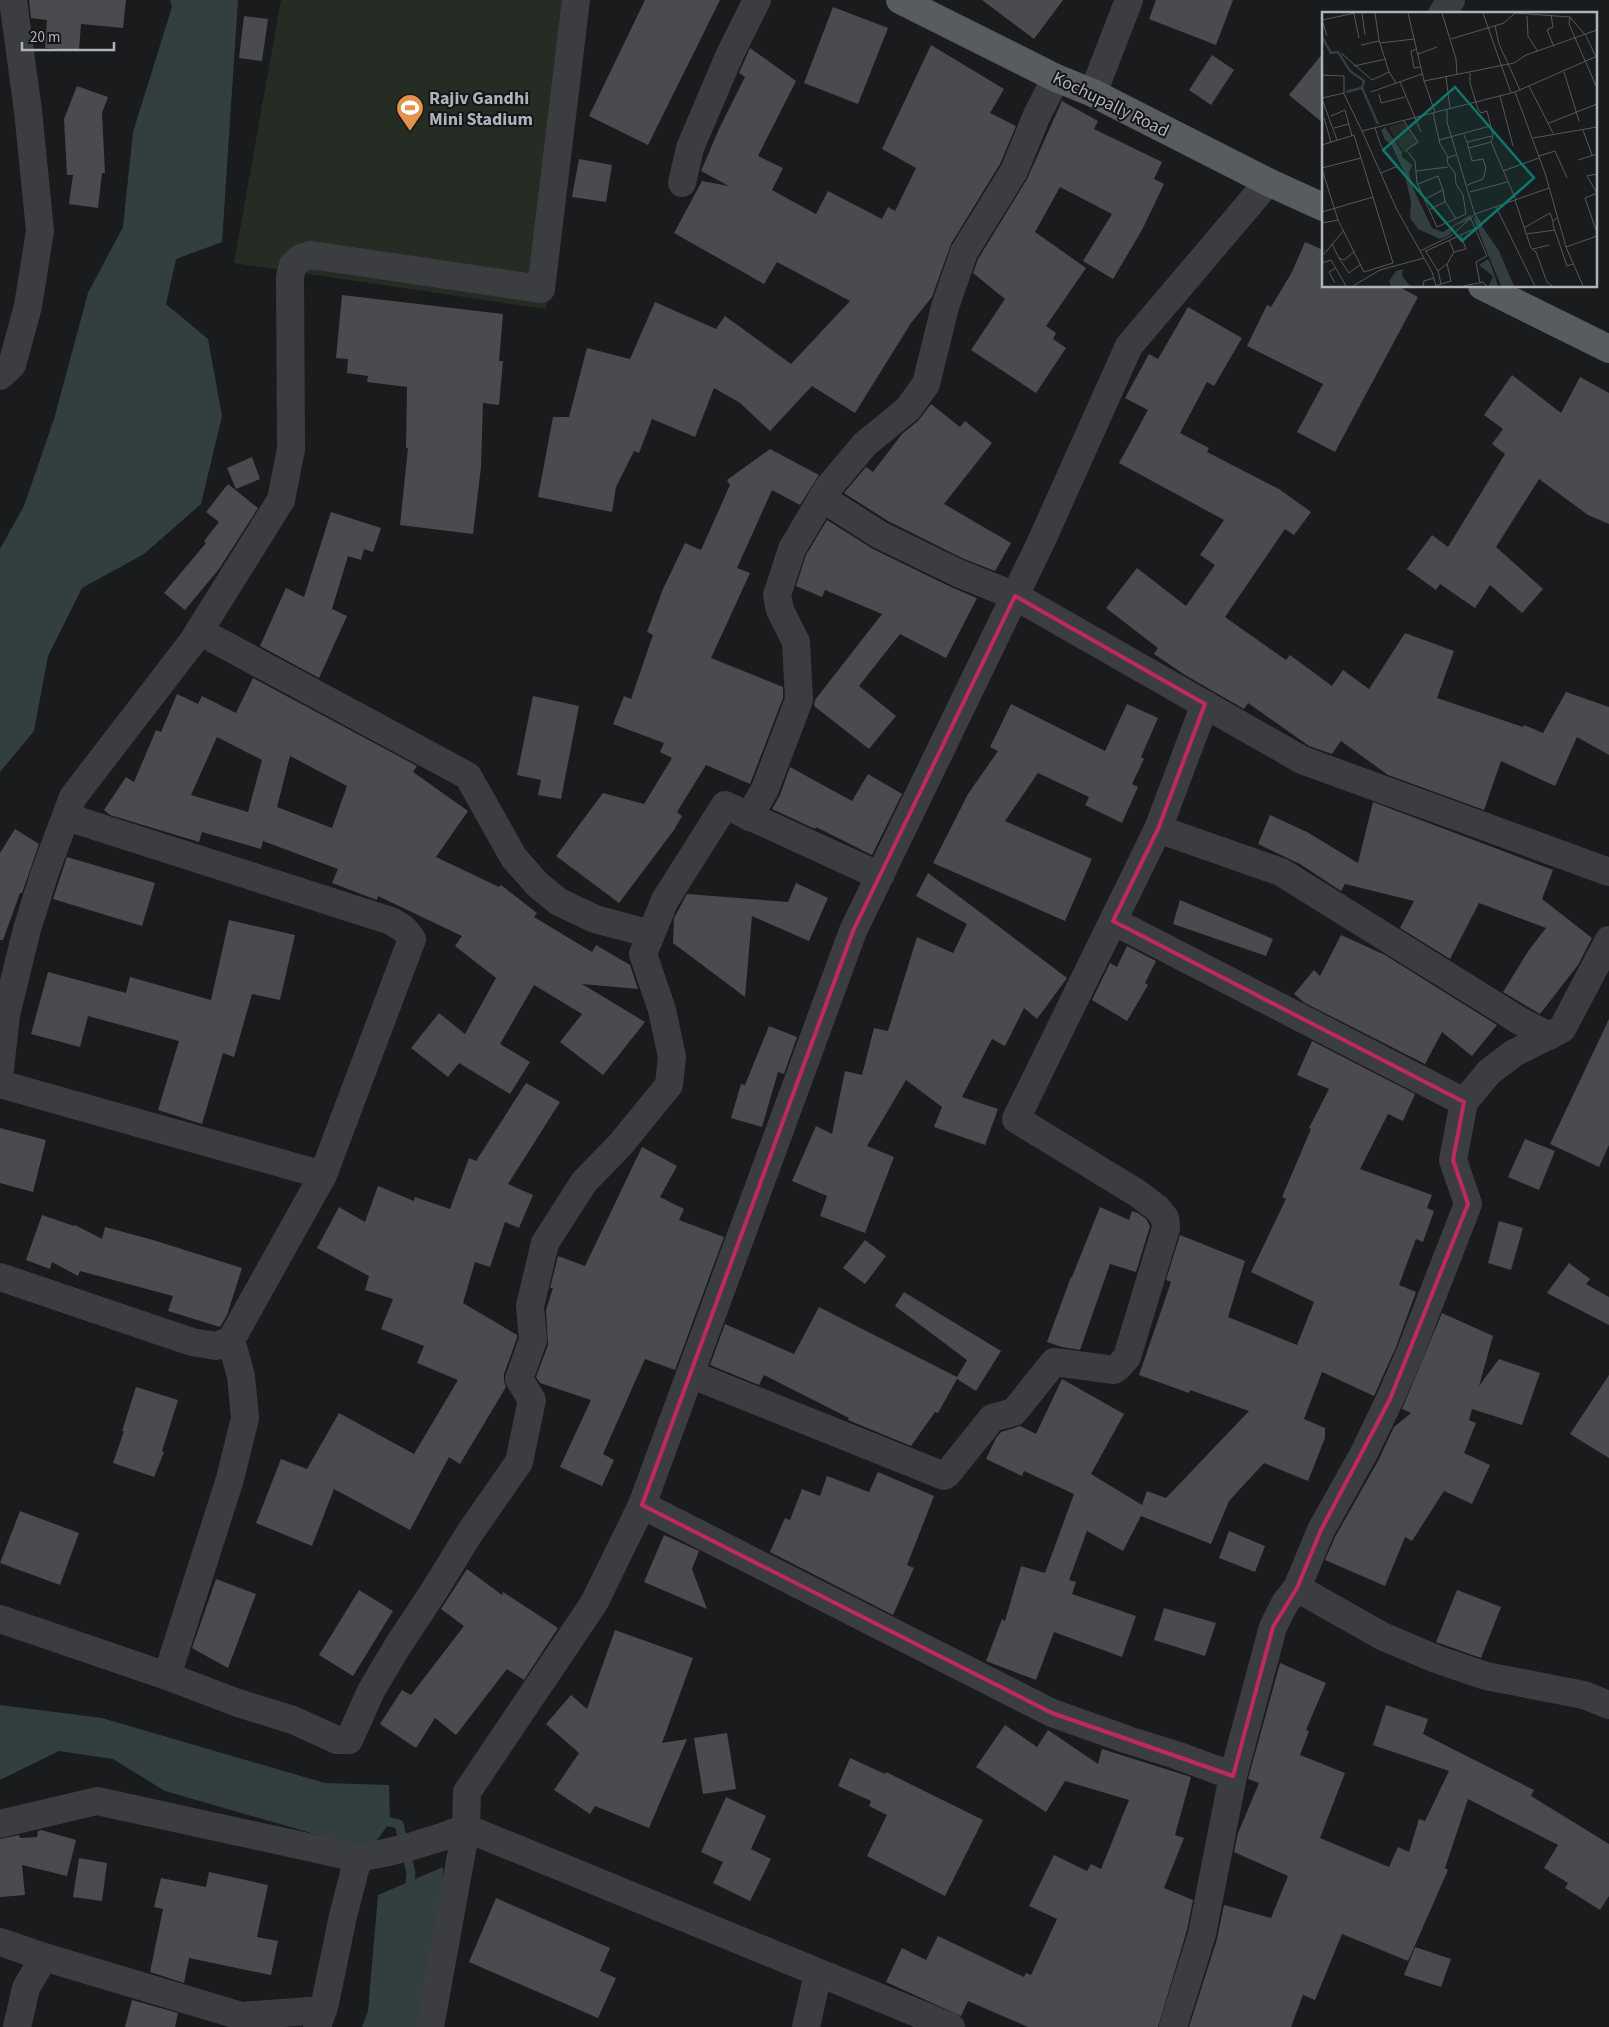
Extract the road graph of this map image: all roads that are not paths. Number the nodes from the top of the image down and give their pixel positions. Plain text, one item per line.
1 (13, 0) edge
2 (576, 0) edge
3 (757, 0) edge
4 (900, 0) edge
5 (1129, 0) edge
6 (1451, 0) edge
7 (1443, 12) edge
8 (1056, 78) junction
9 (1093, 93) junction
10 (1268, 182) junction
11 (682, 183) dead end
12 (1322, 207) edge
13 (1486, 288) edge
14 (1609, 349) edge
15 (0, 376) edge
16 (822, 498) junction
17 (1015, 596) junction
18 (199, 630) junction
19 (1205, 704) junction
20 (67, 817) junction
21 (749, 817) junction
22 (1158, 829) junction
23 (1609, 872) edge
24 (880, 876) junction
25 (1113, 920) junction
26 (651, 934) junction
27 (1609, 940) edge
28 (1549, 1036) junction
29 (0, 1069) edge
30 (0, 1084) edge
31 (1464, 1102) junction
32 (323, 1175) junction
33 (0, 1277) edge
34 (231, 1340) junction
35 (690, 1374) junction
36 (642, 1505) junction
37 (1297, 1588) junction
38 (0, 1619) edge
39 (167, 1676) junction
40 (1609, 1705) edge
41 (1234, 1776) junction
42 (0, 1824) edge
43 (457, 1832) junction
44 (358, 1858) junction
45 (0, 1942) edge
46 (44, 1957) junction
47 (818, 1973) junction
48 (320, 2019) edge
49 (17, 2027) edge
50 (430, 2027) edge
51 (806, 2027) edge
52 (951, 2027) edge
53 (1173, 2027) edge

1 - 15 street
2 - 18 street
3 - 11 street
4 - 8 main road, Kochupally Road
5 - 9 street
6 - 7 street
8 - 9 main road, Kochupally Road
8 - 16 street
9 - 10 main road, Kochupally Road
10 - 12 main road, Kochupally Road
10 - 17 street
13 - 14 main road
16 - 17 street
16 - 21 street
17 - 19 street
17 - 24 street
18 - 20 street
18 - 26 street
19 - 22 street
19 - 23 street
20 - 29 street
20 - 32 street
21 - 24 street
21 - 26 street
22 - 25 street
22 - 28 street
24 - 35 street
25 - 31 street
25 - 35 street
26 - 39 street
27 - 28 street
28 - 31 street
30 - 32 street
31 - 37 street
32 - 34 street
33 - 34 street
34 - 39 street
35 - 36 street
36 - 41 street
36 - 43 street
37 - 40 street
37 - 41 street
38 - 39 street
41 - 53 street
42 - 44 street
43 - 44 street
43 - 47 street
43 - 50 street
44 - 48 street
45 - 46 street
46 - 48 street
46 - 49 street
47 - 51 street
47 - 52 street

